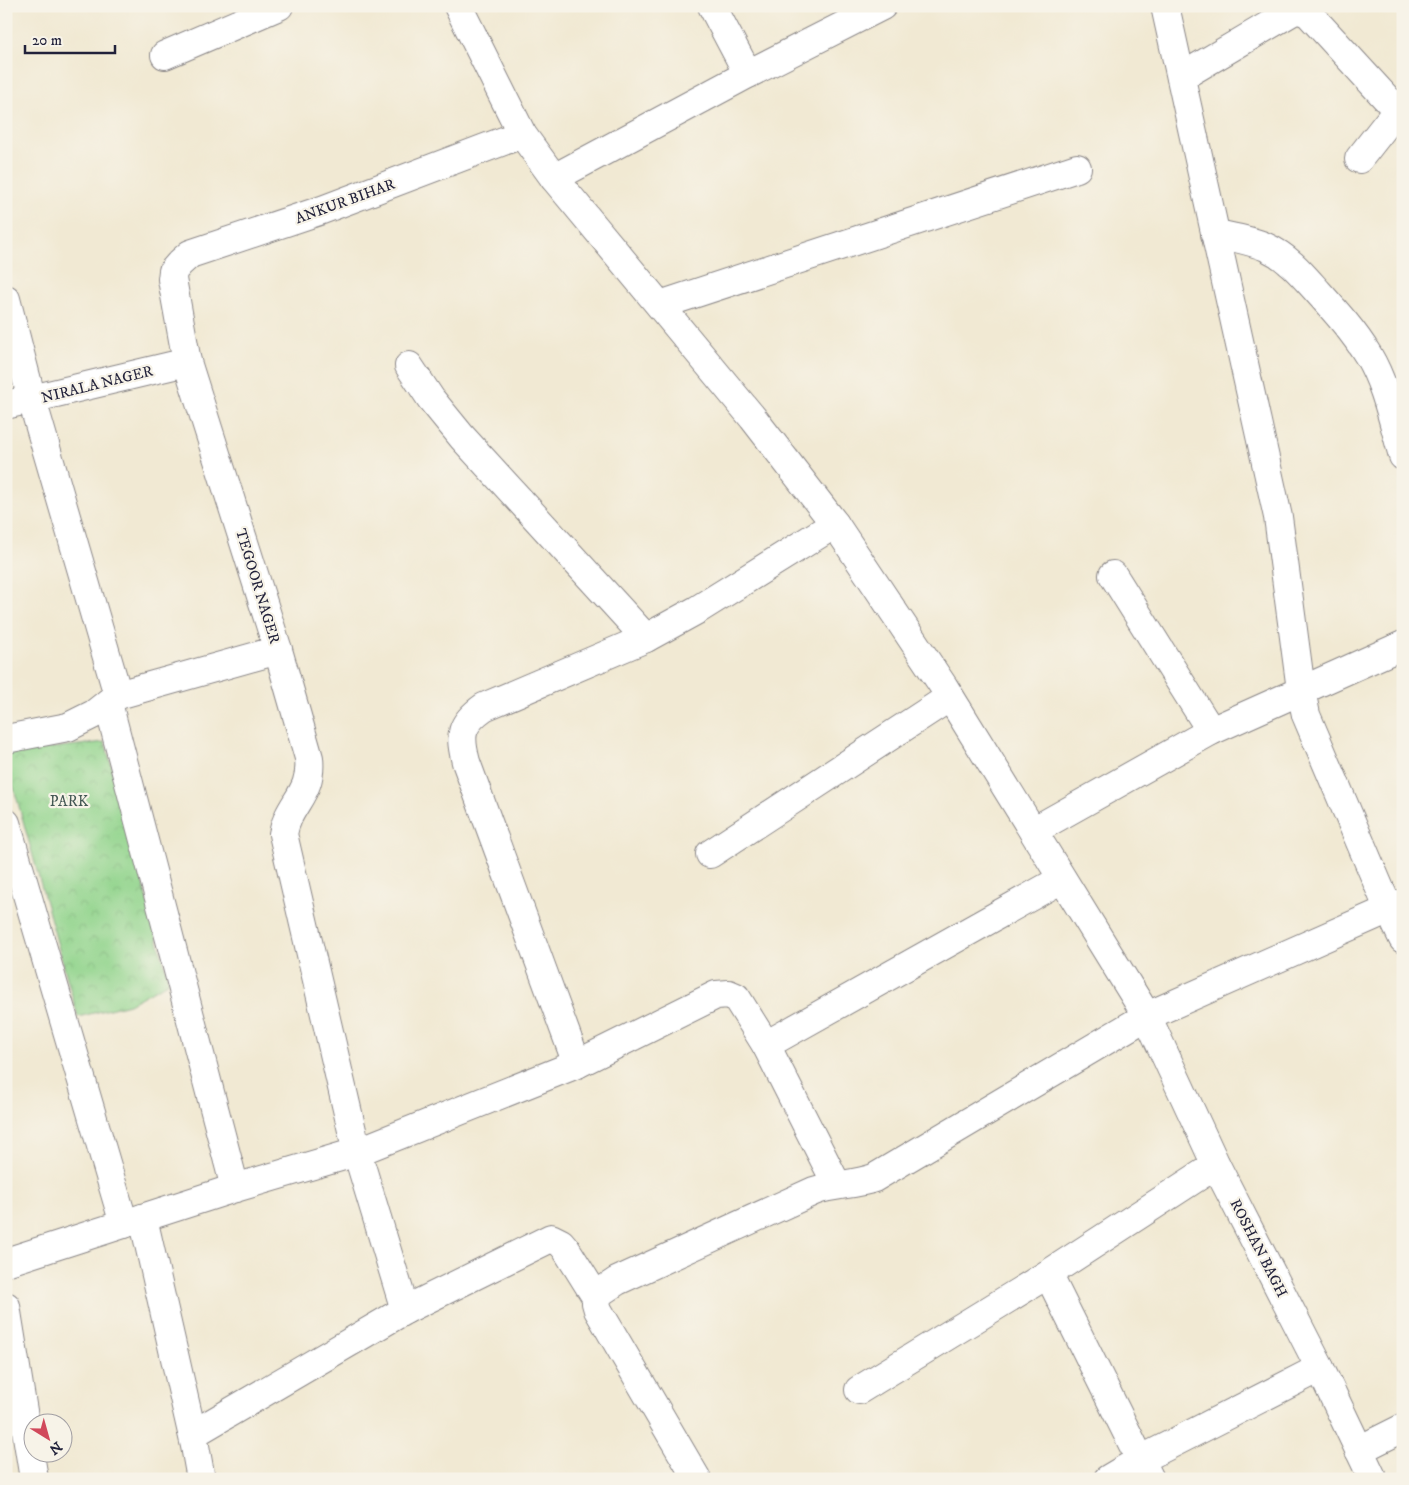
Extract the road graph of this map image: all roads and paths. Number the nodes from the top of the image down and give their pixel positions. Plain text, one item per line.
1 (279, 6) edge
2 (458, 6) edge
3 (712, 6) edge
4 (882, 6) edge
5 (1166, 6) edge
6 (165, 56) dead end
7 (748, 74) junction
8 (1181, 76) junction
9 (1400, 106) edge
10 (522, 134) junction
11 (1359, 159) dead end
12 (1077, 168) dead end
13 (554, 178) junction
14 (1215, 234) junction
15 (173, 272) joint
16 (6, 299) edge
17 (660, 305) junction
18 (187, 362) junction
19 (409, 366) dead end
20 (19, 403) edge
21 (1403, 456) edge
22 (835, 524) junction
23 (1113, 575) dead end
24 (646, 638) junction
25 (1403, 645) edge
26 (278, 650) junction
27 (1301, 690) junction
28 (950, 698) junction
29 (113, 699) junction
30 (1210, 732) junction
31 (6, 739) edge
32 (6, 823) edge
33 (1033, 831) junction
34 (710, 854) dead end
35 (1062, 879) junction
36 (1396, 907) edge
37 (1403, 939) edge
38 (1147, 1016) junction
39 (766, 1045) junction
40 (578, 1064) junction
41 (357, 1152) junction
42 (1216, 1165) junction
43 (837, 1185) junction
44 (235, 1188) junction
45 (134, 1221) junction
46 (6, 1262) edge
47 (1048, 1274) junction
48 (596, 1297) junction
49 (6, 1306) edge
50 (405, 1310) junction
51 (1320, 1368) junction
52 (859, 1390) dead end
53 (1403, 1428) edge
54 (193, 1434) junction
55 (1358, 1450) junction
56 (1145, 1470) edge
57 (34, 1479) edge
58 (201, 1479) edge
59 (697, 1479) edge
60 (1108, 1479) edge
61 (1373, 1479) edge

1 - 6 street
2 - 10 street, ROSHAN BAGH
3 - 7 street
4 - 7 street
5 - 8 street
7 - 13 street
8 - 9 street
8 - 14 street
9 - 11 street
10 - 13 street, ROSHAN BAGH
10 - 15 street, ANKUR BIHAR
12 - 17 street
13 - 17 street, ROSHAN BAGH
14 - 21 street
14 - 27 street
15 - 18 street, TEGOOR NAGER
16 - 20 street
17 - 22 street, ROSHAN BAGH
18 - 20 street, NIRALA NAGER
18 - 26 street, TEGOOR NAGER
19 - 24 street
20 - 29 street
22 - 24 street
22 - 28 street, ROSHAN BAGH
23 - 30 street
24 - 40 street
25 - 27 street
26 - 29 street, TEGOOR NAGER
26 - 41 street
27 - 30 street
27 - 36 street
28 - 33 street, ROSHAN BAGH
28 - 34 street
29 - 31 street, TEGOOR NAGER
29 - 44 street
30 - 33 street
32 - 45 street
33 - 35 street, ROSHAN BAGH
35 - 38 street, ROSHAN BAGH
35 - 39 street
36 - 37 street
36 - 38 street
38 - 42 street, ROSHAN BAGH
38 - 43 street
39 - 40 street
39 - 43 street
40 - 41 street
41 - 44 street
41 - 50 street
42 - 47 street
42 - 51 street, ROSHAN BAGH
43 - 48 street
44 - 45 street
45 - 46 street
45 - 54 street
47 - 52 street
47 - 56 street
48 - 50 street
48 - 59 street
49 - 57 street
50 - 54 street
51 - 55 street, ROSHAN BAGH
51 - 56 street
53 - 55 street
54 - 58 street
55 - 61 street, ROSHAN BAGH
56 - 60 street

